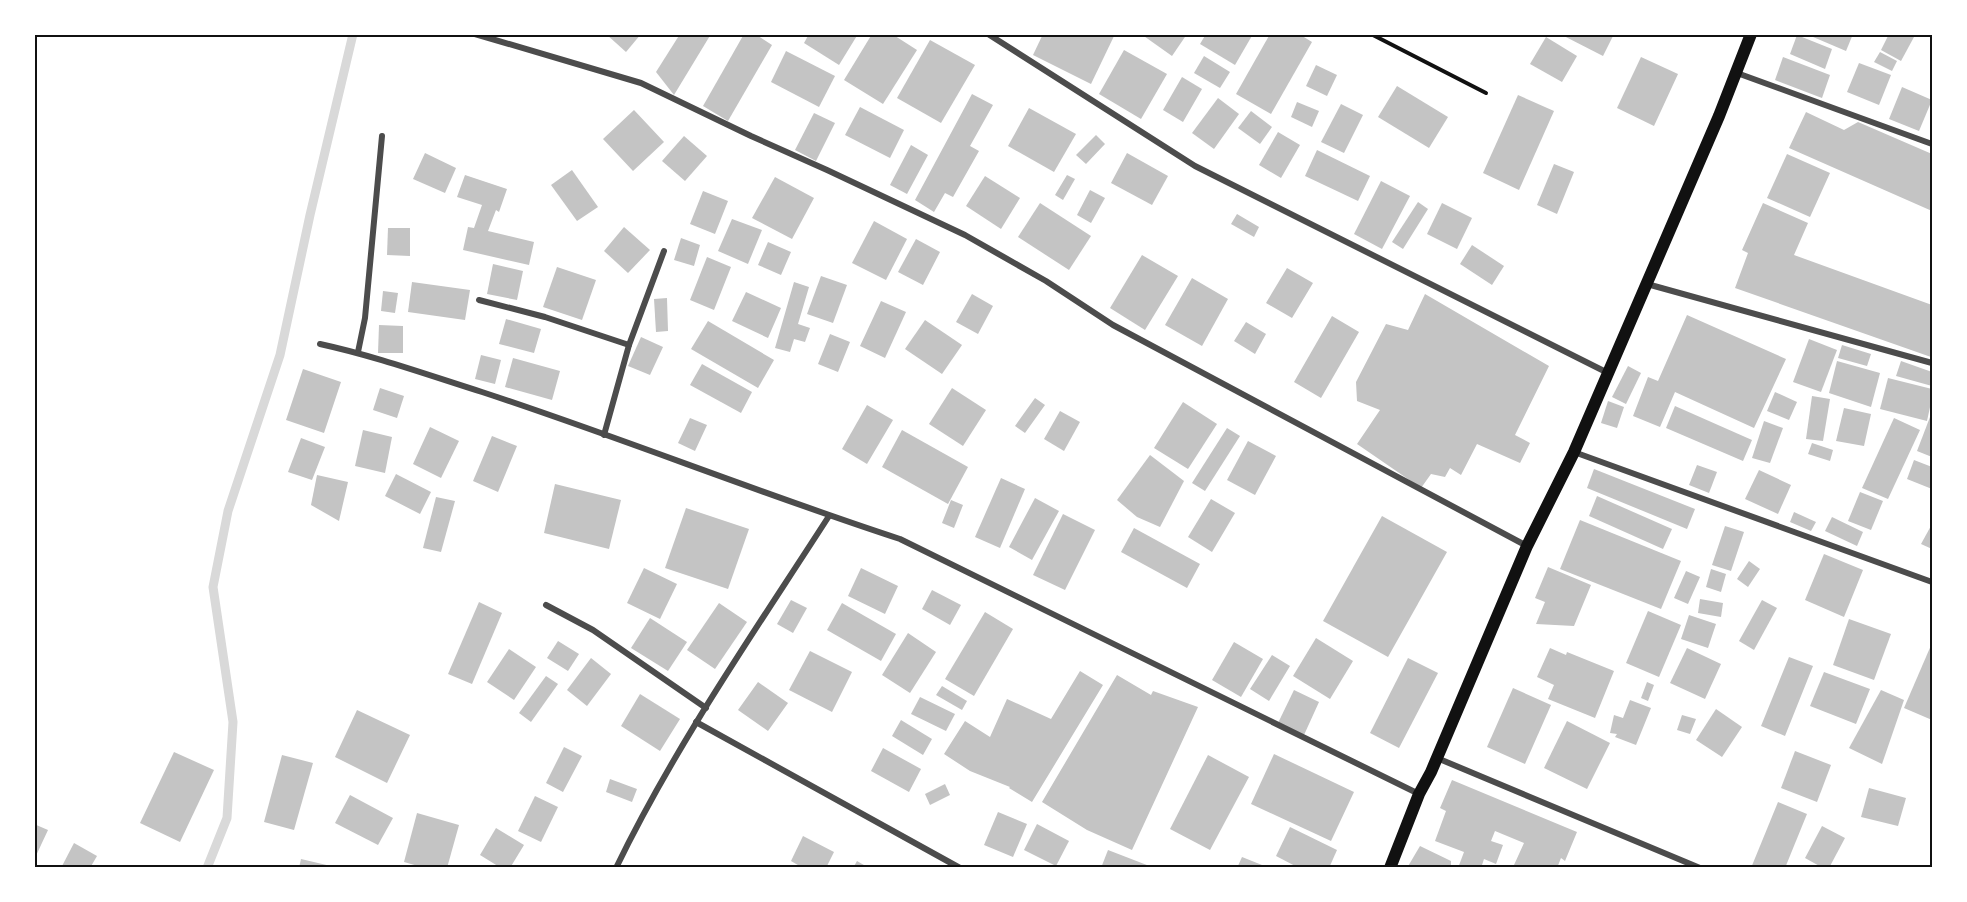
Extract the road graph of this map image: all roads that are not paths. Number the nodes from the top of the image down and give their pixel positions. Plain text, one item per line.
1 (475, 34) edge
2 (988, 34) edge
3 (1751, 34) edge
4 (1737, 73) junction
5 (382, 136) dead end
6 (1932, 144) edge
7 (664, 250) dead end
8 (1646, 284) junction
9 (479, 300) dead end
10 (320, 344) dead end
11 (629, 345) junction
12 (358, 352) junction
13 (1932, 363) edge
14 (1608, 373) junction
15 (604, 435) junction
16 (1574, 452) junction
17 (829, 516) junction
18 (1527, 546) junction
19 (1932, 582) edge
20 (546, 605) dead end
21 (706, 708) junction
22 (696, 722) junction
23 (1436, 758) junction
24 (1419, 794) junction
25 (616, 867) edge
26 (960, 867) edge
27 (1390, 867) edge
28 (1700, 867) edge

1 - 18 street
2 - 14 street
3 - 4 main road
4 - 6 street
4 - 8 main road
5 - 12 street
7 - 11 street
8 - 13 street
8 - 14 main road
9 - 11 street
10 - 12 street
11 - 15 street
12 - 15 street
14 - 16 main road
15 - 17 street
16 - 18 main road
16 - 19 street
17 - 21 street
17 - 24 street
18 - 23 main road
20 - 21 street
21 - 22 street
22 - 25 street
22 - 26 street
23 - 24 main road
23 - 28 street
24 - 27 main road

